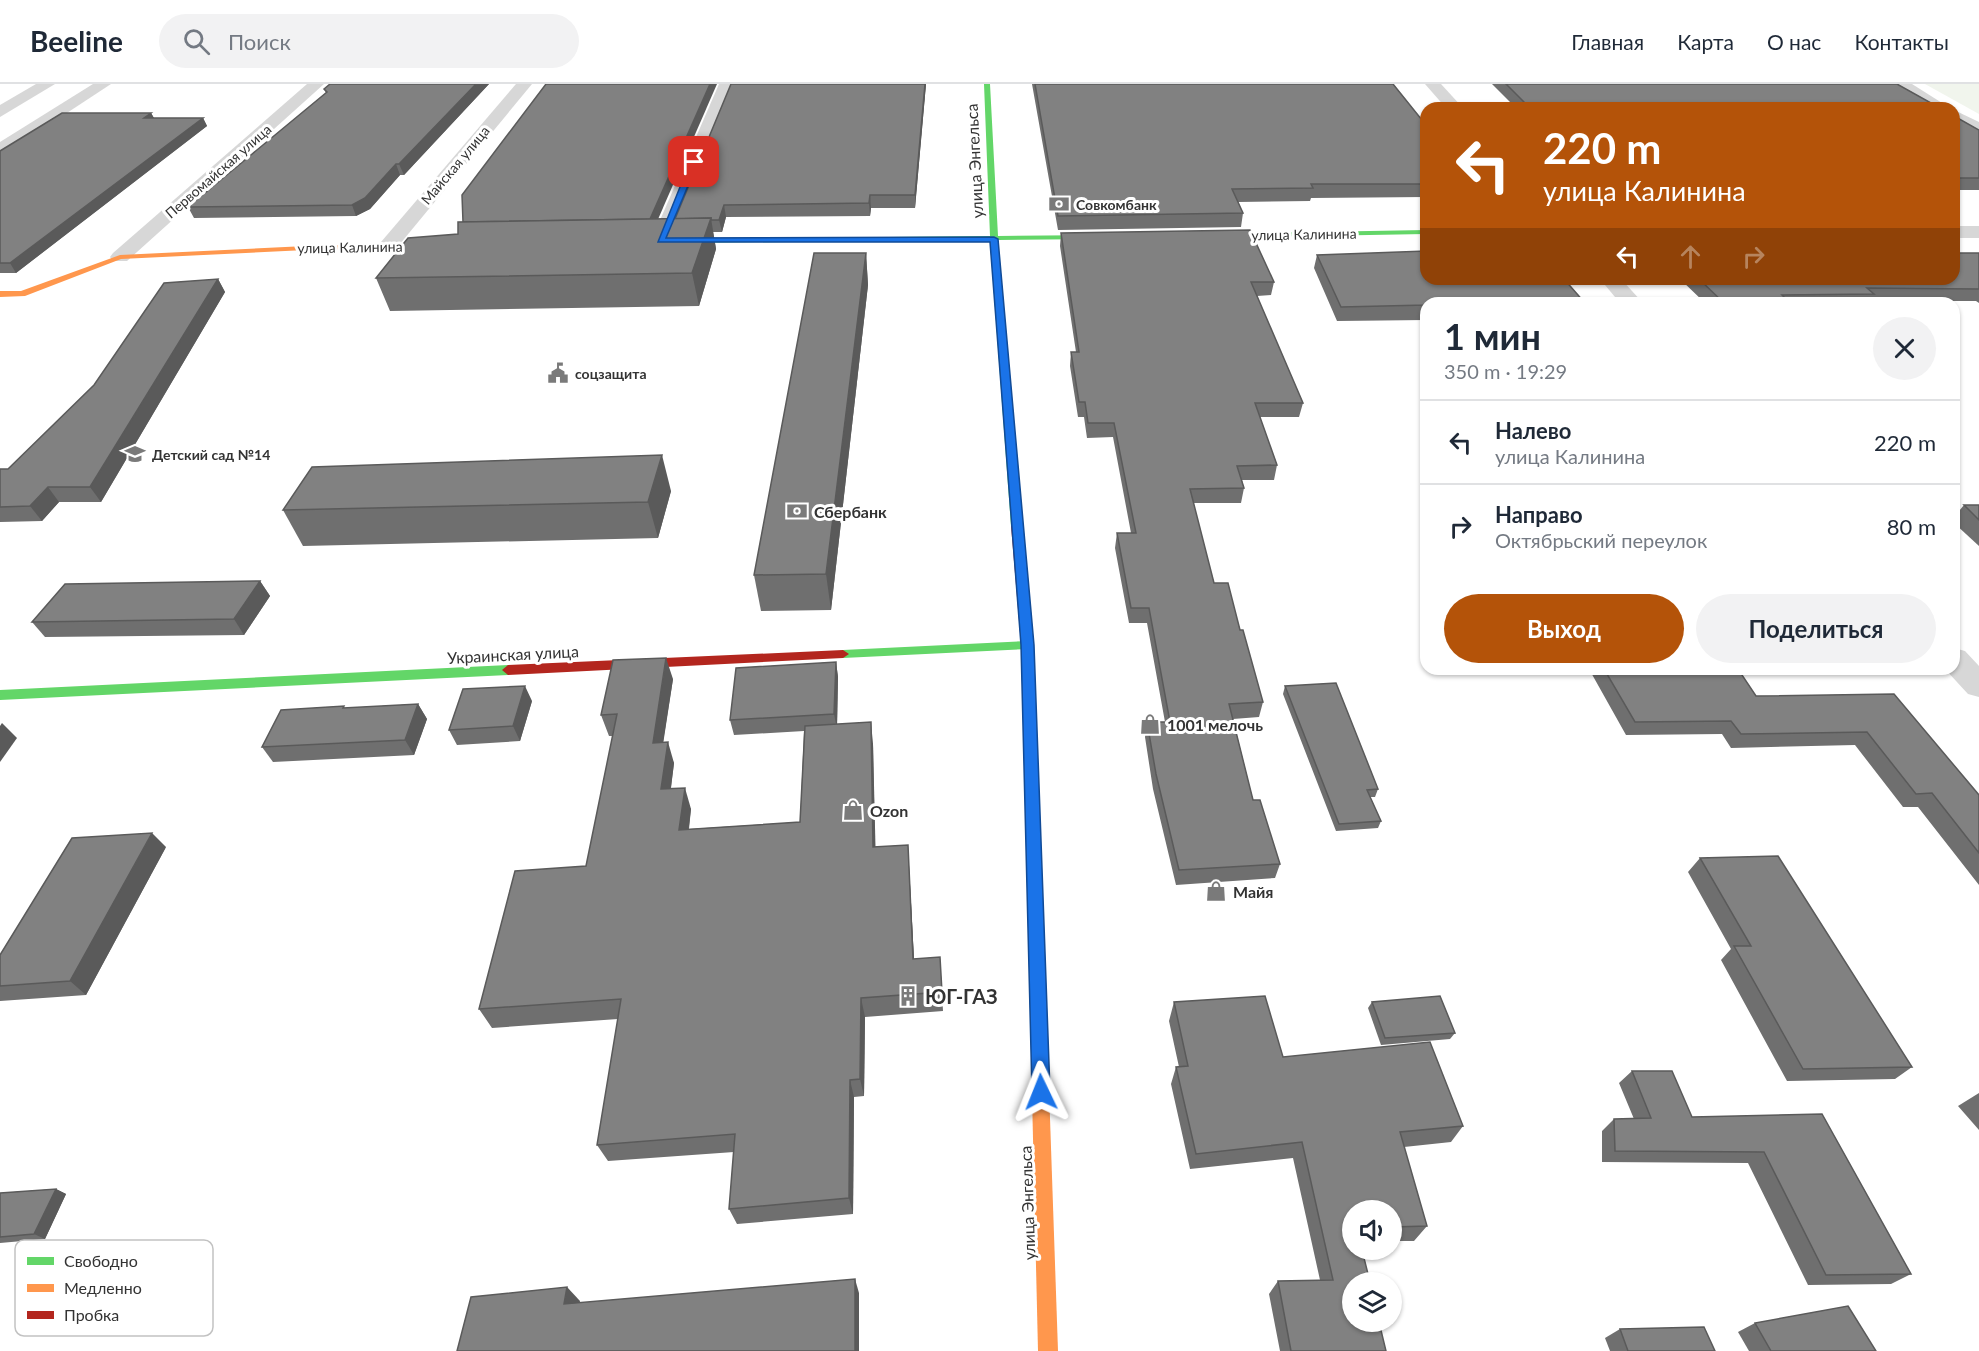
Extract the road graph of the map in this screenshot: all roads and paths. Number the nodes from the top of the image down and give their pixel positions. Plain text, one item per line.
1 (47, 84) edge
2 (103, 84) edge
3 (316, 84) edge
4 (524, 84) edge
5 (727, 84) edge
6 (987, 84) edge
7 (1433, 84) edge
8 (1900, 84) edge
9 (1450, 102) edge
10 (1932, 102) edge
11 (0, 111) edge
12 (1960, 118) edge
13 (1979, 129) edge
14 (0, 149) edge
15 (1420, 232) edge
16 (1960, 232) edge
17 (1979, 232) edge
18 (1191, 236) edge
19 (1120, 237) edge
20 (994, 239) junction
21 (655, 241) joint
22 (459, 245) edge
23 (388, 246) junction
24 (120, 257) junction
25 (1616, 285) edge
26 (0, 294) edge
27 (1626, 297) edge
28 (1027, 645) junction
29 (1960, 665) edge
30 (1979, 686) edge
31 (0, 695) edge
32 (1048, 1351) edge

1 - 11 street
2 - 14 street
3 - 24 street, Первомайская улица
4 - 23 street, Майская улица
5 - 21 street
6 - 20 street, улица Энгельса
7 - 9 street
8 - 10 street
12 - 13 street
15 - 18 street, улица Калинина
16 - 17 street
19 - 20 street
20 - 21 street
20 - 28 street, улица Энгельса
22 - 23 street, улица Калинина
23 - 24 street, улица Калинина
24 - 26 street, улица Калинина
25 - 27 street
28 - 31 street, Украинская улица
28 - 32 street, улица Энгельса
29 - 30 street

